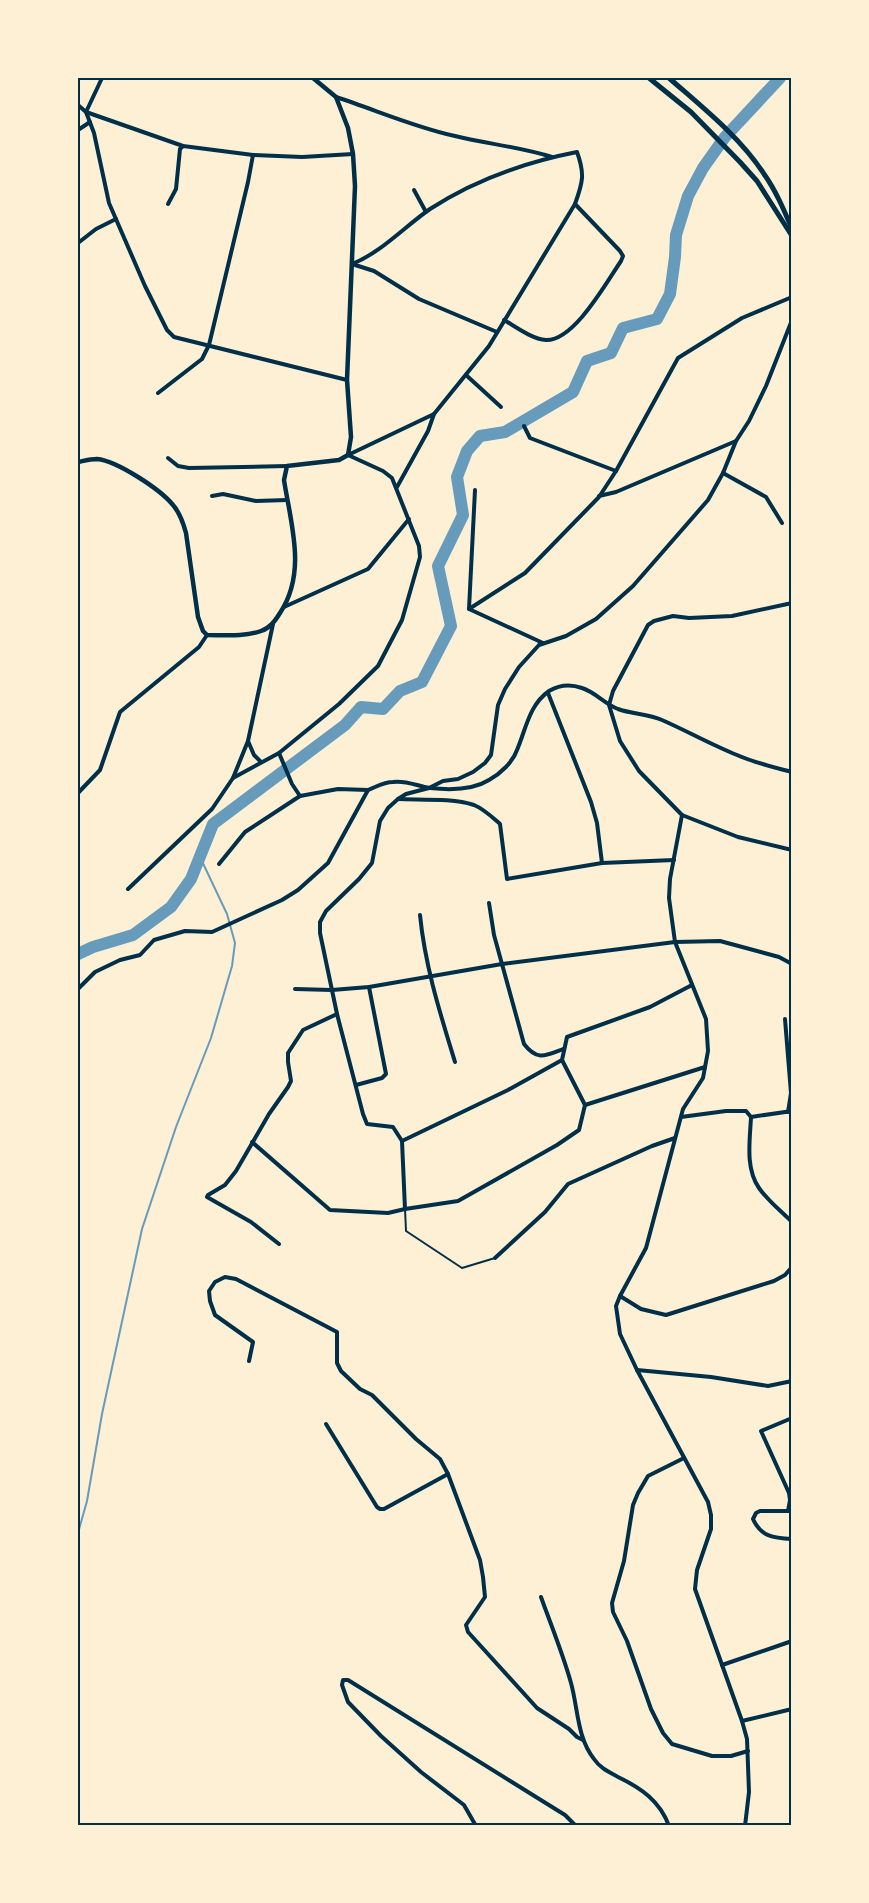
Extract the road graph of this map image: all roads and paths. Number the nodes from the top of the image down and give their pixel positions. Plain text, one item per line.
1 (102, 78) edge
2 (314, 78) edge
3 (649, 78) edge
4 (669, 78) edge
5 (336, 97) junction
6 (78, 105) edge
7 (86, 112) junction
8 (90, 122) junction
9 (78, 130) edge
10 (183, 146) junction
11 (353, 154) junction
12 (253, 155) junction
13 (552, 157) junction
14 (414, 190) dead end
15 (168, 204) dead end
16 (575, 204) junction
17 (426, 212) junction
18 (116, 219) junction
19 (792, 230) edge
20 (792, 236) edge
21 (78, 243) edge
22 (352, 264) junction
23 (792, 297) edge
24 (504, 320) junction
25 (792, 320) edge
26 (497, 332) junction
27 (209, 345) junction
28 (466, 375) junction
29 (347, 380) junction
30 (158, 392) dead end
31 (501, 407) dead end
32 (434, 414) junction
33 (524, 426) dead end
34 (736, 441) junction
35 (348, 455) junction
36 (168, 458) dead end
37 (78, 462) edge
38 (287, 466) junction
39 (616, 471) junction
40 (723, 473) junction
41 (397, 487) junction
42 (475, 490) dead end
43 (212, 496) dead end
44 (598, 497) junction
45 (287, 500) junction
46 (409, 519) junction
47 (782, 523) dead end
48 (792, 603) edge
49 (284, 607) junction
50 (468, 610) junction
51 (273, 624) junction
52 (208, 635) junction
53 (543, 643) junction
54 (548, 692) junction
55 (608, 705) junction
56 (248, 742) junction
57 (279, 753) junction
58 (260, 761) junction
59 (792, 772) edge
60 (233, 778) junction
61 (429, 788) junction
62 (368, 790) junction
63 (78, 793) edge
64 (300, 796) junction
65 (398, 799) junction
66 (682, 815) junction
67 (792, 850) edge
68 (674, 860) junction
69 (602, 863) junction
70 (219, 864) dead end
71 (128, 889) dead end
72 (488, 903) dead end
73 (420, 914) dead end
74 (675, 942) junction
75 (502, 964) junction
76 (792, 964) edge
77 (430, 977) junction
78 (692, 985) junction
79 (368, 987) junction
80 (78, 989) edge
81 (295, 989) dead end
82 (332, 990) junction
83 (337, 1014) junction
84 (786, 1019) dead end
85 (563, 1049) junction
86 (562, 1060) junction
87 (454, 1062) dead end
88 (705, 1067) junction
89 (356, 1085) junction
90 (585, 1105) junction
91 (792, 1106) edge
92 (790, 1112) edge
93 (681, 1116) junction
94 (751, 1117) junction
95 (675, 1138) junction
96 (402, 1141) junction
97 (252, 1142) junction
98 (405, 1209) junction
99 (792, 1222) edge
100 (279, 1244) dead end
101 (495, 1258) joint
102 (792, 1266) edge
103 (620, 1296) junction
104 (249, 1361) dead end
105 (637, 1370) junction
106 (792, 1381) edge
107 (792, 1418) edge
108 (326, 1424) dead end
109 (684, 1458) junction
110 (448, 1474) junction
111 (790, 1511) edge
112 (792, 1540) edge
113 (540, 1597) dead end
114 (792, 1641) edge
115 (722, 1665) junction
116 (792, 1709) edge
117 (742, 1721) junction
118 (583, 1740) junction
119 (748, 1751) junction
120 (476, 1826) edge
121 (576, 1826) edge
122 (669, 1826) edge
123 (745, 1826) edge

1 - 7 street
2 - 5 street
3 - 20 main road
4 - 19 main road
5 - 11 street
5 - 13 street
6 - 7 street
7 - 8 street
7 - 10 street
8 - 9 street
8 - 18 street
10 - 12 street
10 - 15 street
11 - 12 street
11 - 22 street
12 - 27 street
13 - 16 street
13 - 17 street
14 - 17 street
16 - 24 street
16 - 24 street
17 - 22 street
18 - 21 street
18 - 27 street
22 - 26 street
22 - 29 street
23 - 39 street
24 - 26 street
25 - 34 street
26 - 28 street
27 - 29 street
27 - 30 street
28 - 31 street
28 - 32 street
29 - 35 street
32 - 35 street
32 - 41 street
33 - 39 street
34 - 40 street
34 - 44 street
35 - 38 street
35 - 41 street
36 - 38 street
37 - 52 street
38 - 45 street
39 - 44 street
40 - 47 street
40 - 53 street
41 - 46 street
42 - 50 street
43 - 45 street
44 - 50 street
45 - 49 street
46 - 49 street
46 - 57 street
48 - 55 street
49 - 51 street
50 - 53 street
51 - 52 street
51 - 56 street
52 - 63 street
53 - 61 street
54 - 55 street
54 - 61 street
54 - 69 street
55 - 59 street
55 - 66 street
56 - 58 street
56 - 60 street
57 - 58 street
57 - 64 street
58 - 60 street
60 - 71 street
61 - 62 street
61 - 65 street
62 - 64 street
62 - 80 street
64 - 70 street
65 - 69 street
65 - 82 street
66 - 67 street
66 - 68 street
68 - 69 street
68 - 74 street
72 - 75 street
73 - 77 street
74 - 75 street
74 - 76 street
74 - 78 street
75 - 77 street
75 - 85 street
77 - 79 street
77 - 87 street
78 - 85 street
78 - 88 street
79 - 82 street
79 - 89 street
81 - 82 street
82 - 83 street
83 - 89 street
83 - 97 street
84 - 92 street
85 - 86 street
86 - 90 street
86 - 96 street
88 - 90 street
88 - 93 street
89 - 96 street
90 - 98 street
91 - 92 street
92 - 94 street
93 - 94 street
93 - 95 street
94 - 99 street
95 - 101 street
95 - 103 street
96 - 98 street
97 - 98 street
97 - 100 street
98 - 101 lane
102 - 103 street
103 - 105 street
104 - 110 street
105 - 106 street
105 - 109 street
107 - 111 street
108 - 110 street
109 - 115 street
109 - 119 street
110 - 118 street
111 - 112 street
113 - 118 street
114 - 115 street
115 - 117 street
116 - 117 street
117 - 119 street
118 - 122 street
119 - 123 street
120 - 121 street

